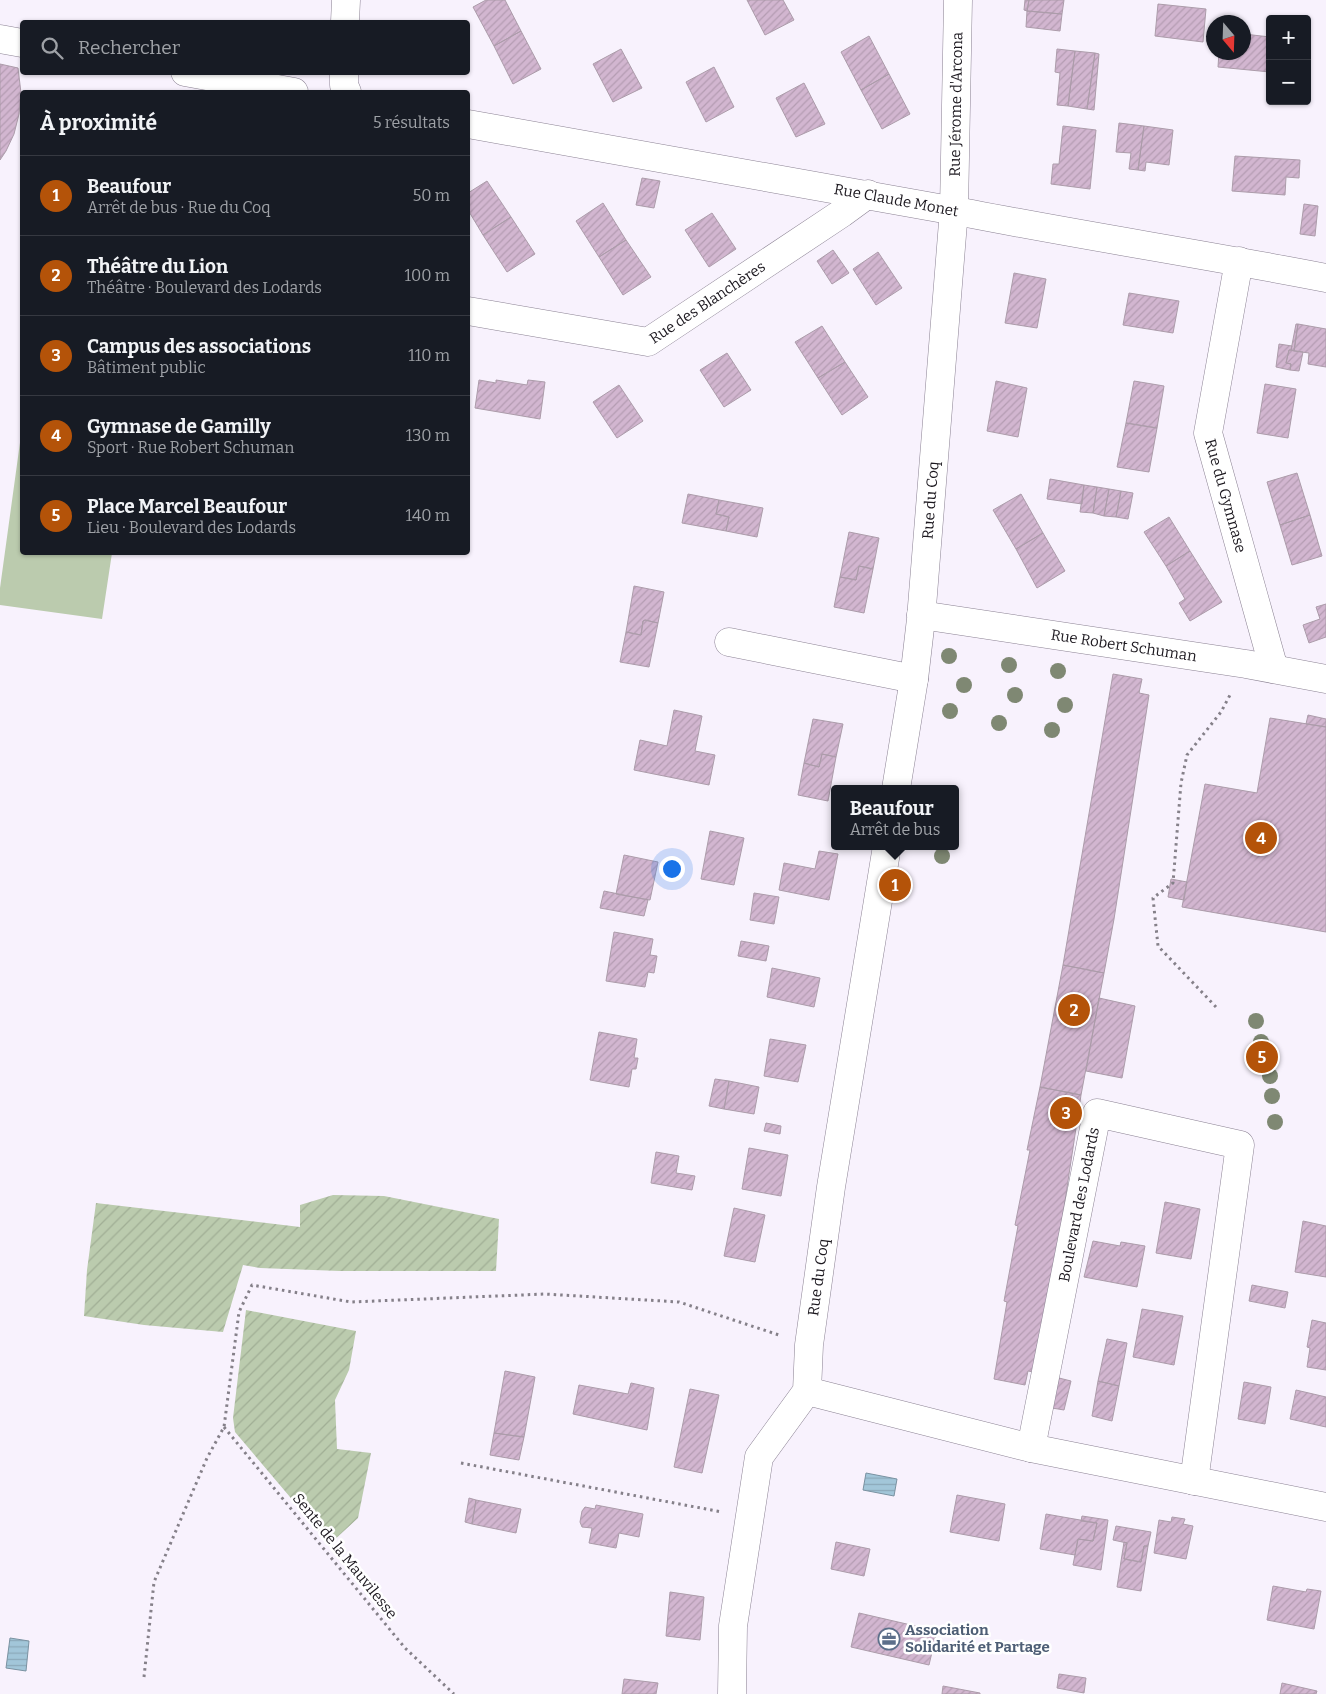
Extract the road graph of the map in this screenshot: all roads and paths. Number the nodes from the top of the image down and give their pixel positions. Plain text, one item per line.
1 (346, 0) edge
2 (958, 0) edge
3 (346, 20) edge
4 (0, 39) edge
5 (20, 43) edge
6 (201, 75) edge
7 (344, 75) edge
8 (283, 90) edge
9 (346, 90) edge
10 (470, 124) edge
11 (868, 194) junction
12 (954, 210) junction
13 (1238, 261) junction
14 (1326, 278) edge
15 (470, 312) edge
16 (921, 615) junction
17 (729, 642) dead end
18 (1274, 669) junction
19 (914, 679) junction
20 (1326, 679) edge
21 (1230, 695) dead end
22 (897, 785) edge
23 (886, 850) edge
24 (1216, 1007) dead end
25 (789, 1338) dead end
26 (807, 1391) junction
27 (224, 1427) junction
28 (1031, 1448) junction
29 (461, 1464) dead end
30 (1194, 1481) junction
31 (1326, 1507) edge
32 (749, 1518) junction
33 (144, 1677) dead end
34 (454, 1694) edge
35 (732, 1694) edge

1 - 3 street
2 - 12 street, Rue Jérome d'Arcona
4 - 5 street
6 - 8 street
7 - 9 street
10 - 11 street, Rue Claude Monet
11 - 12 street, Rue Claude Monet
11 - 15 street, Rue des Blanchères
12 - 13 street, Rue Claude Monet
12 - 16 street, Rue du Coq
13 - 14 street, Rue Claude Monet
13 - 18 street, Rue du Gymnase
16 - 18 street, Rue Robert Schuman
16 - 19 street, Rue du Coq
17 - 19 street
18 - 20 street, Rue Robert Schuman
19 - 22 street, Rue du Coq
21 - 24 path
23 - 26 street, Rue du Coq
25 - 27 path
26 - 28 street
26 - 32 street
27 - 33 path
27 - 34 path, Sente de la Mauvilesse
28 - 30 street
28 - 30 street, Boulevard des Lodards
29 - 32 path
30 - 31 street
32 - 35 street

